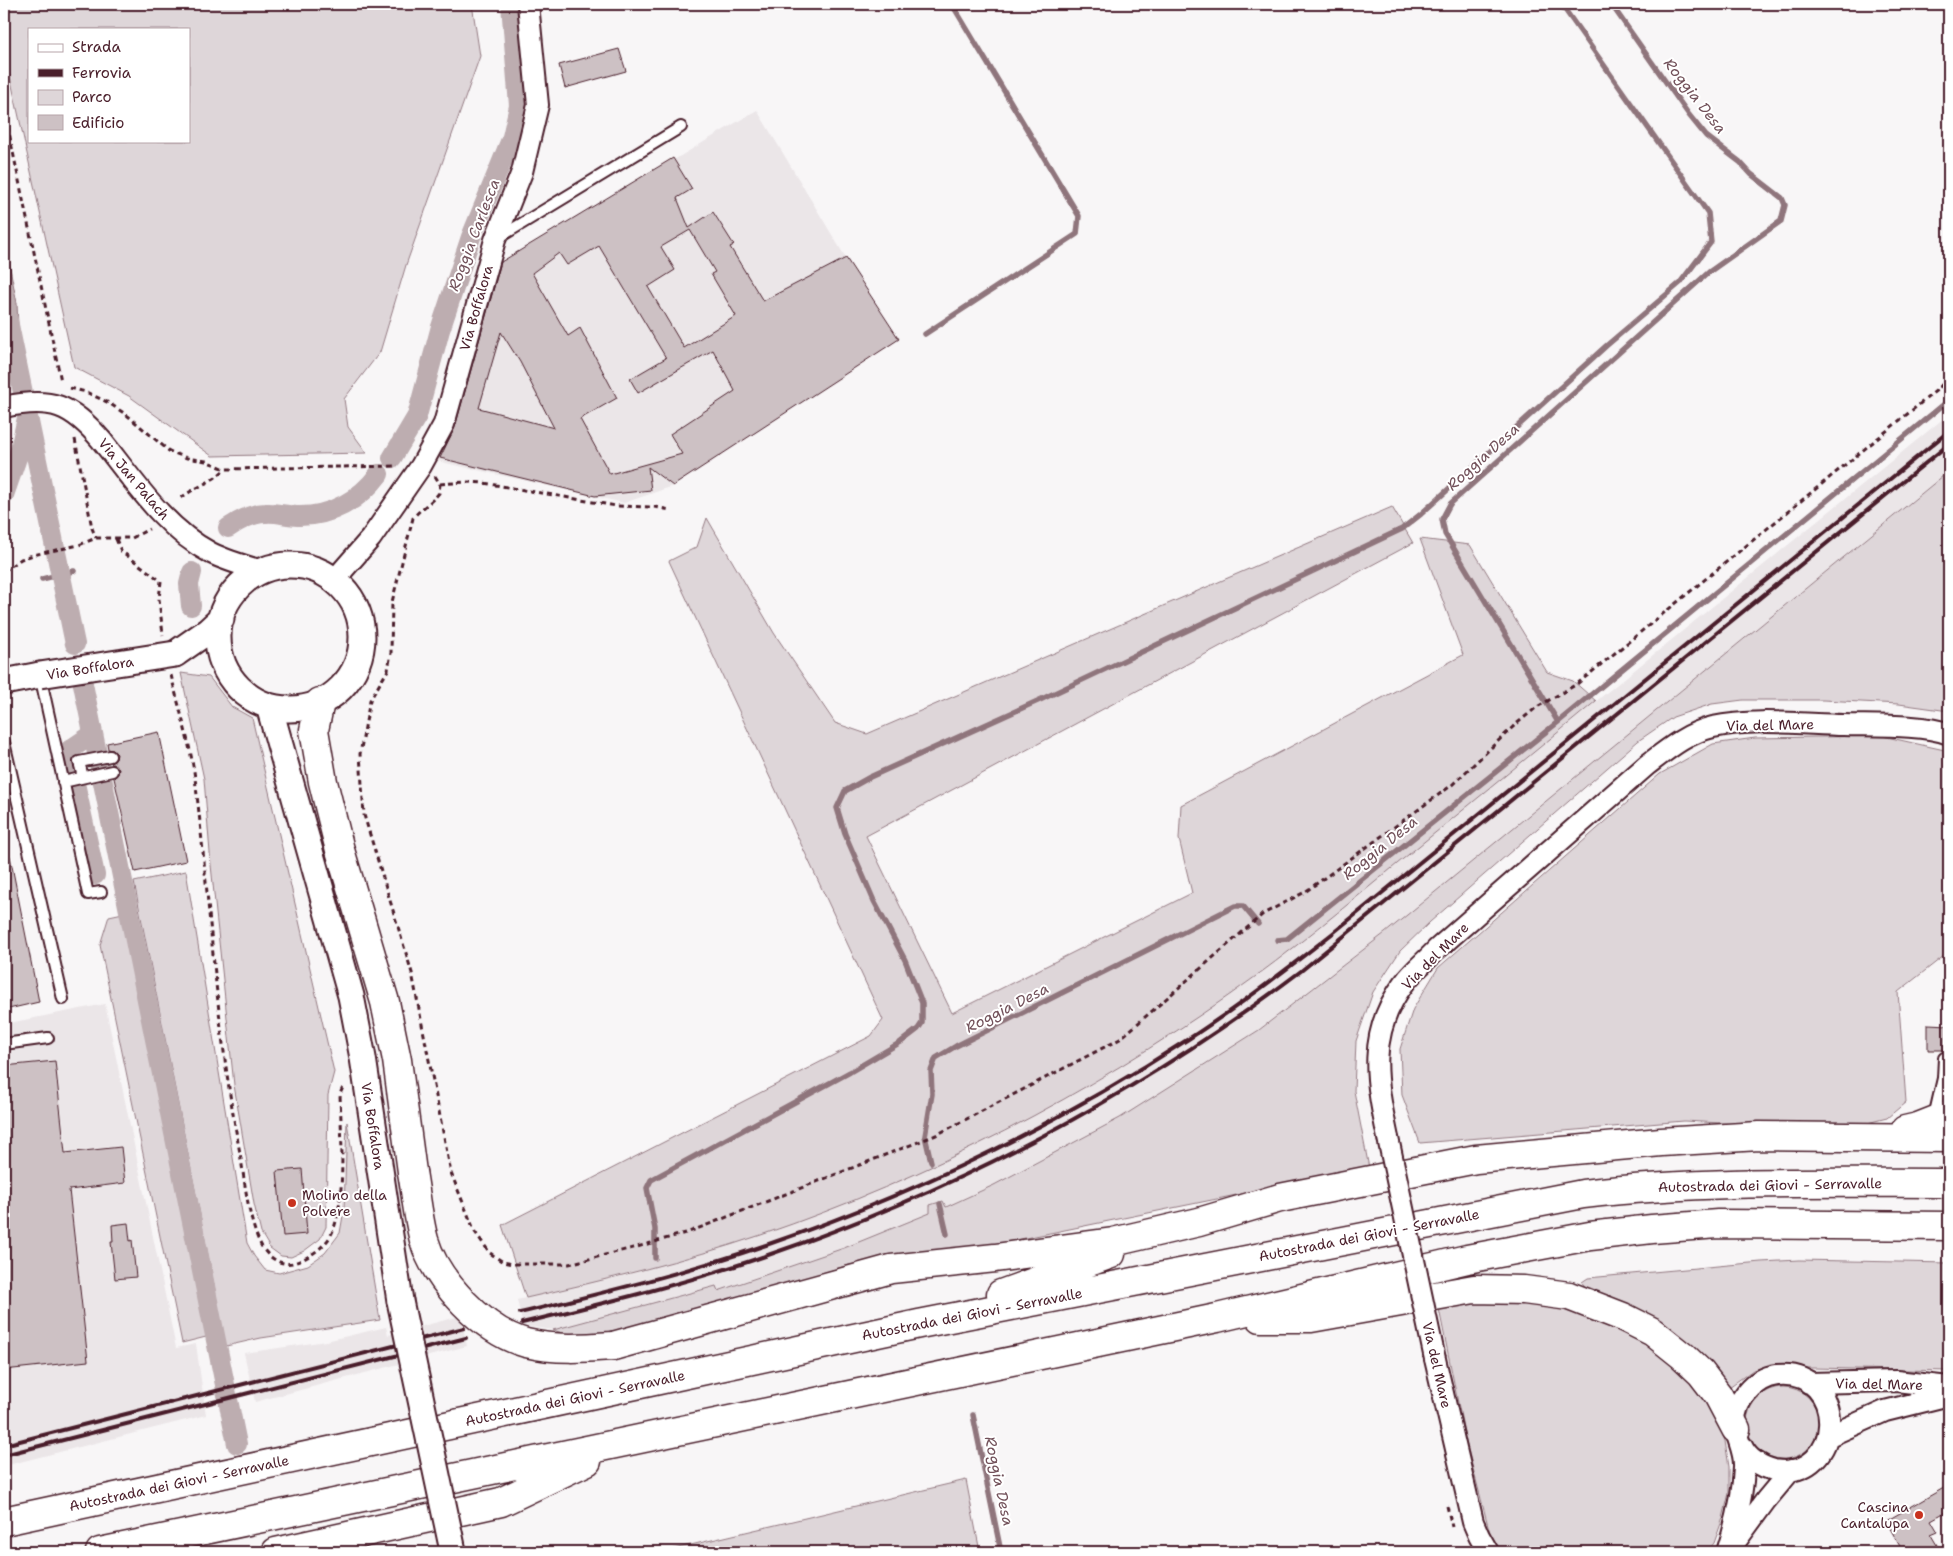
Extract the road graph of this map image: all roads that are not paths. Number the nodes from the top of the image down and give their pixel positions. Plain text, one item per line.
1 (528, 4) edge
2 (682, 127) dead end
3 (495, 240) junction
4 (4, 407) edge
5 (262, 571) junction
6 (340, 586) junction
7 (221, 619) junction
8 (170, 653) junction
9 (227, 671) junction
10 (40, 675) junction
11 (4, 682) edge
12 (320, 702) junction
13 (269, 706) junction
14 (1949, 734) edge
15 (4, 742) edge
16 (110, 756) dead end
17 (112, 771) dead end
18 (83, 777) junction
19 (64, 782) junction
20 (102, 892) dead end
21 (63, 999) dead end
22 (48, 1038) dead end
23 (4, 1044) edge
24 (1949, 1058) edge
25 (1946, 1078) edge
26 (1944, 1122) edge
27 (1949, 1183) edge
28 (1199, 1222) junction
29 (1949, 1226) edge
30 (1217, 1318) junction
31 (919, 1324) junction
32 (1809, 1383) junction
33 (1949, 1387) edge
34 (1949, 1395) edge
35 (1829, 1436) junction
36 (1739, 1438) junction
37 (624, 1443) junction
38 (1791, 1470) junction
39 (4, 1521) edge
40 (453, 1551) edge
41 (100, 1552) edge
42 (276, 1552) edge
43 (1488, 1552) edge
44 (1727, 1552) edge

1 - 3 street, Via Boffalora
2 - 3 lane
3 - 6 street, Via Boffalora
4 - 5 street, Via Jan Palach, bridge
5 - 6 street, Via Boffalora
5 - 7 street, Via Boffalora
6 - 12 street, Via Boffalora
7 - 8 street, Via Boffalora
7 - 9 street, Via Boffalora
8 - 9 street, Via Boffalora
8 - 10 street, Via Boffalora, bridge
9 - 13 street, Via Boffalora
10 - 11 street, Via Boffalora
10 - 19 lane
12 - 13 street, Via Boffalora
12 - 28 highway, bridge
13 - 40 street, Via Boffalora, bridge
14 - 43 street, Via del Mare, bridge
15 - 21 lane
16 - 18 lane
17 - 18 lane
18 - 19 lane
19 - 20 lane
22 - 23 lane
24 - 25 lane
25 - 26 lane
26 - 28 highway
27 - 31 highway, Autostrada dei Giovi - Serravalle
28 - 31 highway
29 - 30 highway
30 - 36 highway
30 - 37 highway
31 - 39 highway, Autostrada dei Giovi - Serravalle
32 - 33 street, Via del Mare
32 - 35 street
32 - 36 street
34 - 35 street, Via del Mare
35 - 38 street
36 - 38 street
36 - 44 street
37 - 41 highway
37 - 42 highway
38 - 44 street

